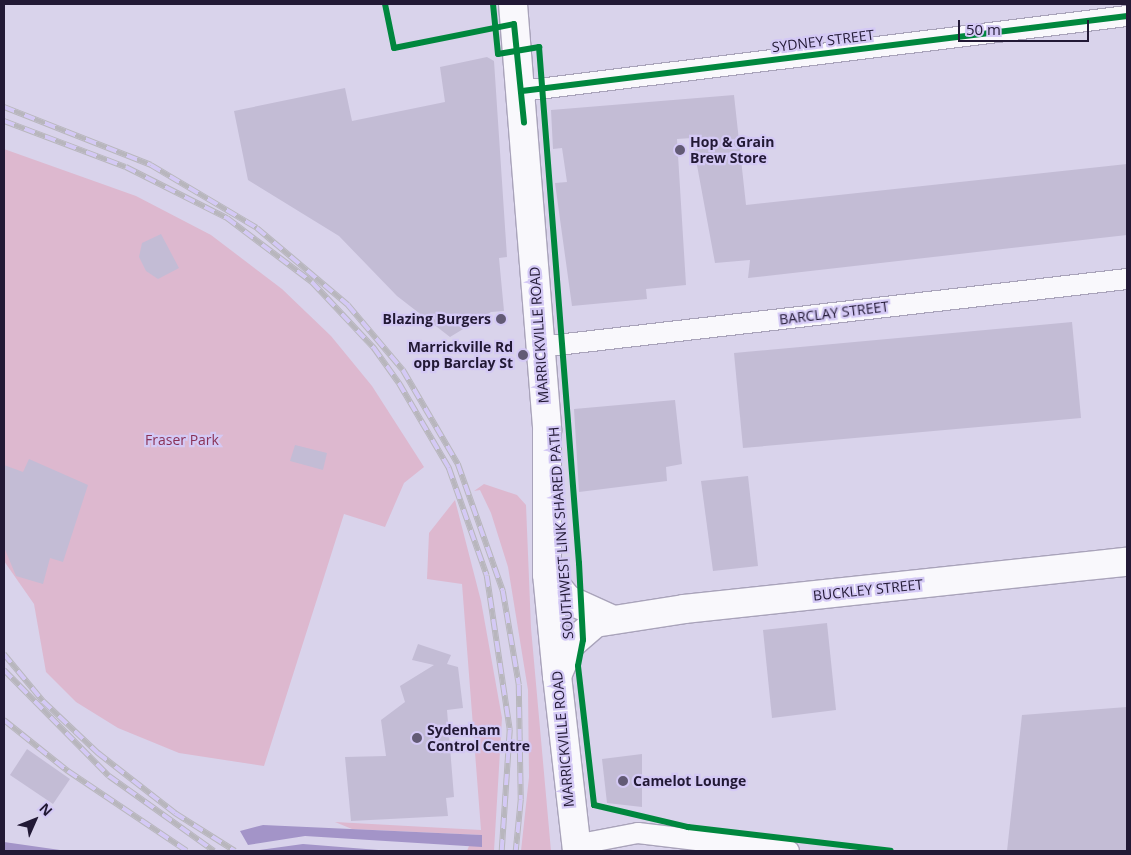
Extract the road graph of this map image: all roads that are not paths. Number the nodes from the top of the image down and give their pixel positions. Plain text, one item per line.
1 (513, 4) edge
2 (1127, 16) edge
3 (522, 91) junction
4 (1127, 279) edge
5 (540, 347) junction
6 (1127, 562) edge
7 (547, 574) junction
8 (609, 618) junction
9 (557, 676) junction
10 (576, 848) edge
11 (790, 851) edge

1 - 3 main road, MARRICKVILLE ROAD
2 - 3 street, SYDNEY STREET
3 - 5 main road, MARRICKVILLE ROAD
4 - 5 street, BARCLAY STREET
5 - 7 main road, MARRICKVILLE ROAD
6 - 8 main road, BUCKLEY STREET
7 - 8 main road
7 - 9 main road, MARRICKVILLE ROAD
8 - 9 main road, BUCKLEY STREET
9 - 10 main road, MARRICKVILLE ROAD
10 - 11 street

